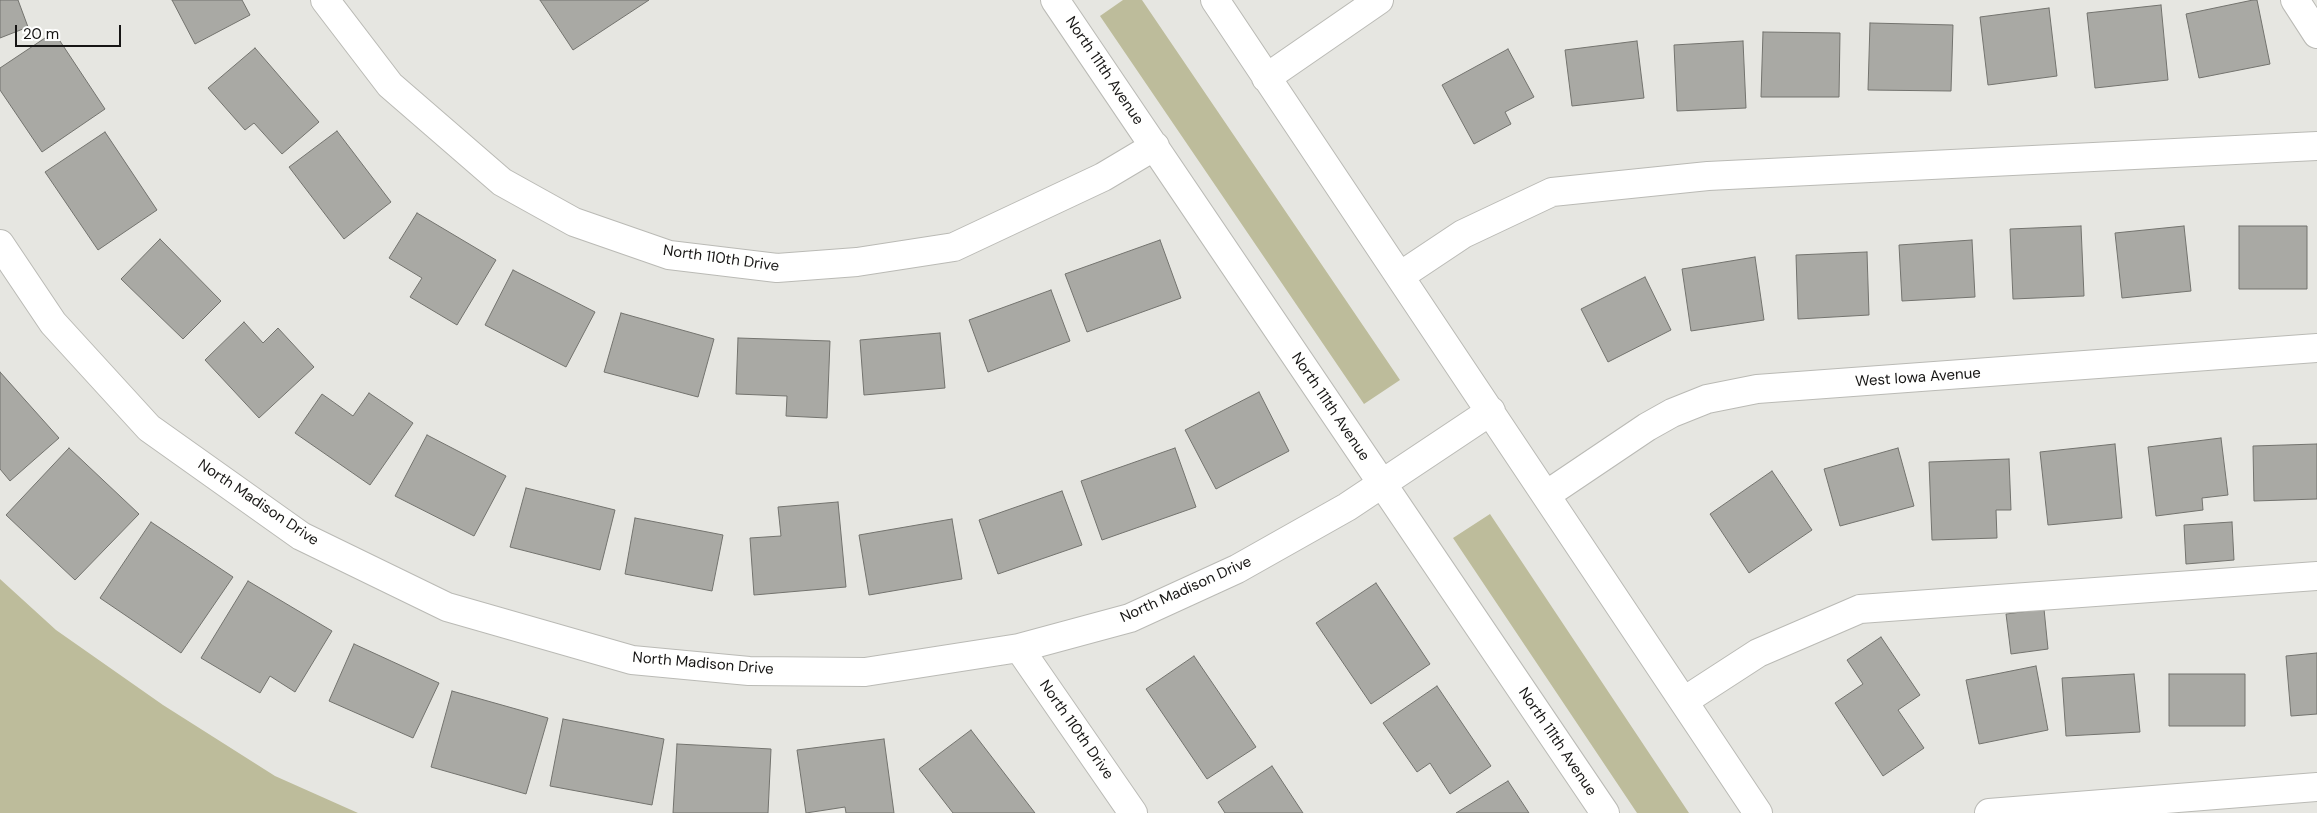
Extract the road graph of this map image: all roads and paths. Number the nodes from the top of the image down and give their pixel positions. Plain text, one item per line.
1 (325, 0) edge
2 (1055, 0) edge
3 (1215, 0) edge
4 (1379, 0) edge
5 (2295, 0) edge
6 (2317, 34) edge
7 (1266, 78) junction
8 (1155, 146) junction
9 (2317, 146) edge
10 (0, 244) edge
11 (1400, 276) junction
12 (2317, 348) edge
13 (1491, 411) junction
14 (1382, 484) junction
15 (1546, 495) junction
16 (2317, 576) edge
17 (1020, 648) junction
18 (1684, 701) junction
19 (2317, 786) edge
20 (1133, 813) edge
21 (1605, 813) edge
22 (1758, 813) edge
23 (1989, 813) edge

1 - 8 street, North 110th Drive
2 - 8 street, North 111th Avenue
3 - 7 street
4 - 7 street
5 - 6 street
7 - 11 street
8 - 14 street, North 111th Avenue
9 - 11 street
10 - 17 street, North Madison Drive
11 - 13 street
12 - 15 street, West Iowa Avenue
13 - 14 street, North Madison Drive
13 - 15 street
14 - 17 street, North Madison Drive
14 - 21 street, North 111th Avenue
15 - 18 street
16 - 18 street
17 - 20 street, North 110th Drive
18 - 22 street
19 - 23 street

